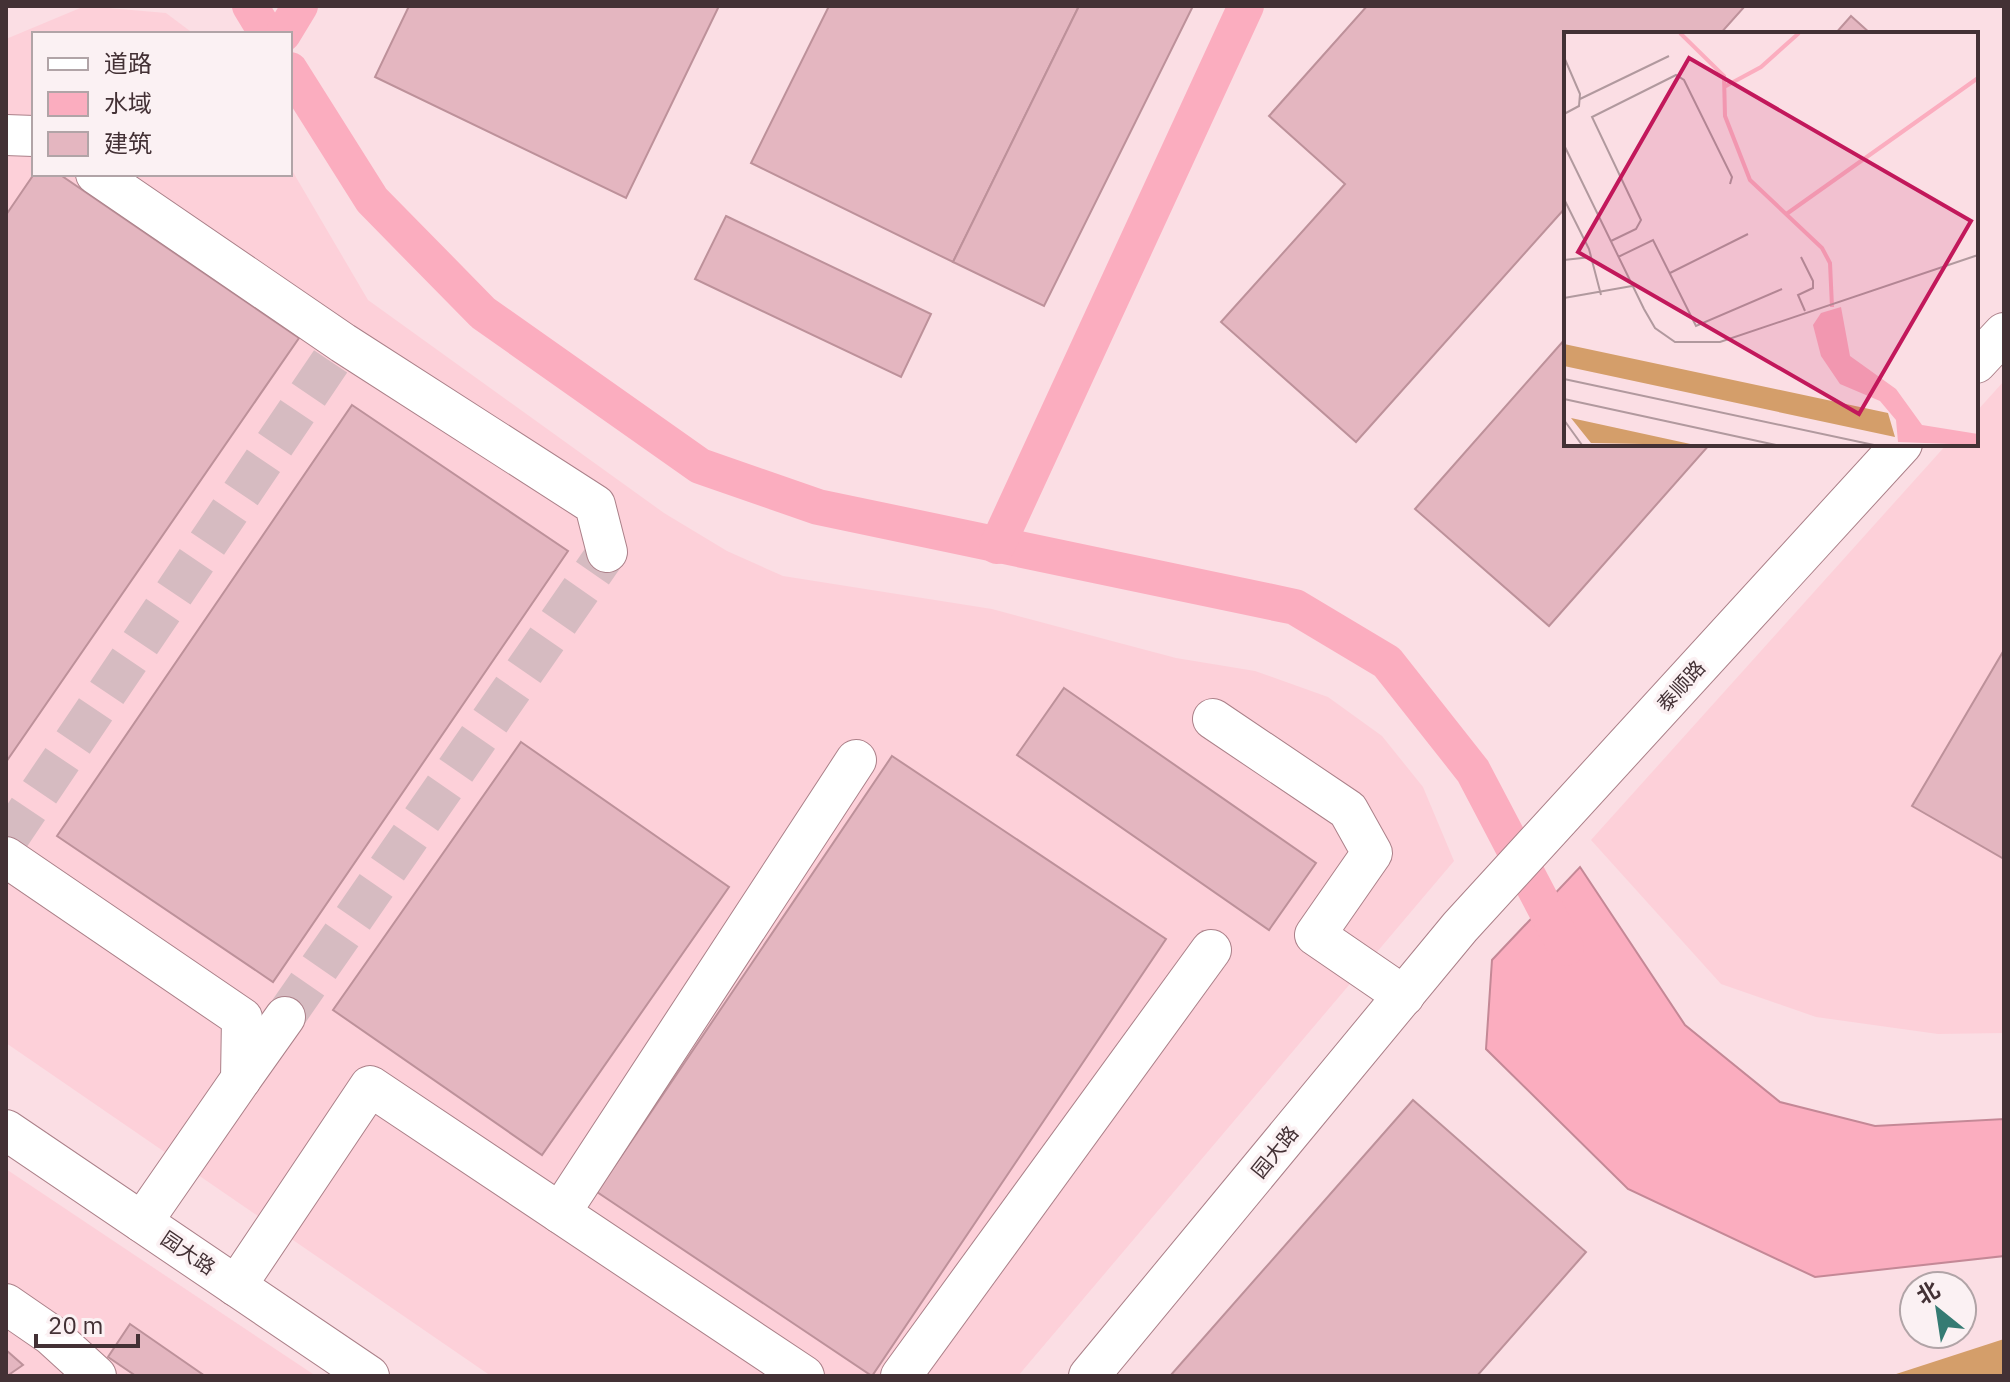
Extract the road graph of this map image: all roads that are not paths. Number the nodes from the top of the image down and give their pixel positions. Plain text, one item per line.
1 (6, 135) edge
2 (32, 136) edge
3 (99, 176) edge
4 (2004, 333) edge
5 (1978, 361) edge
6 (1900, 446) edge
7 (607, 552) dead end
8 (1213, 719) dead end
9 (856, 760) dead end
10 (6, 857) edge
11 (1460, 927) joint
12 (1211, 950) dead end
13 (1404, 996) junction
14 (285, 1017) tunnel mouth
15 (241, 1079) junction
16 (6, 1130) edge
17 (560, 1213) junction
18 (142, 1222) junction
19 (236, 1286) junction
20 (6, 1304) edge
21 (91, 1374) edge
22 (369, 1376) edge
23 (804, 1376) edge
24 (901, 1376) edge
25 (1089, 1376) edge

1 - 2 street
3 - 7 street
4 - 5 street
6 - 11 street, 泰顺路
8 - 13 street
9 - 17 street
10 - 15 street
11 - 13 street, 园大路
12 - 24 street
13 - 25 street, 园大路
14 - 15 street
15 - 18 street
16 - 18 street, 园大路
17 - 19 street
17 - 23 street
18 - 19 street, 园大路
19 - 22 street, 园大路
20 - 21 street

